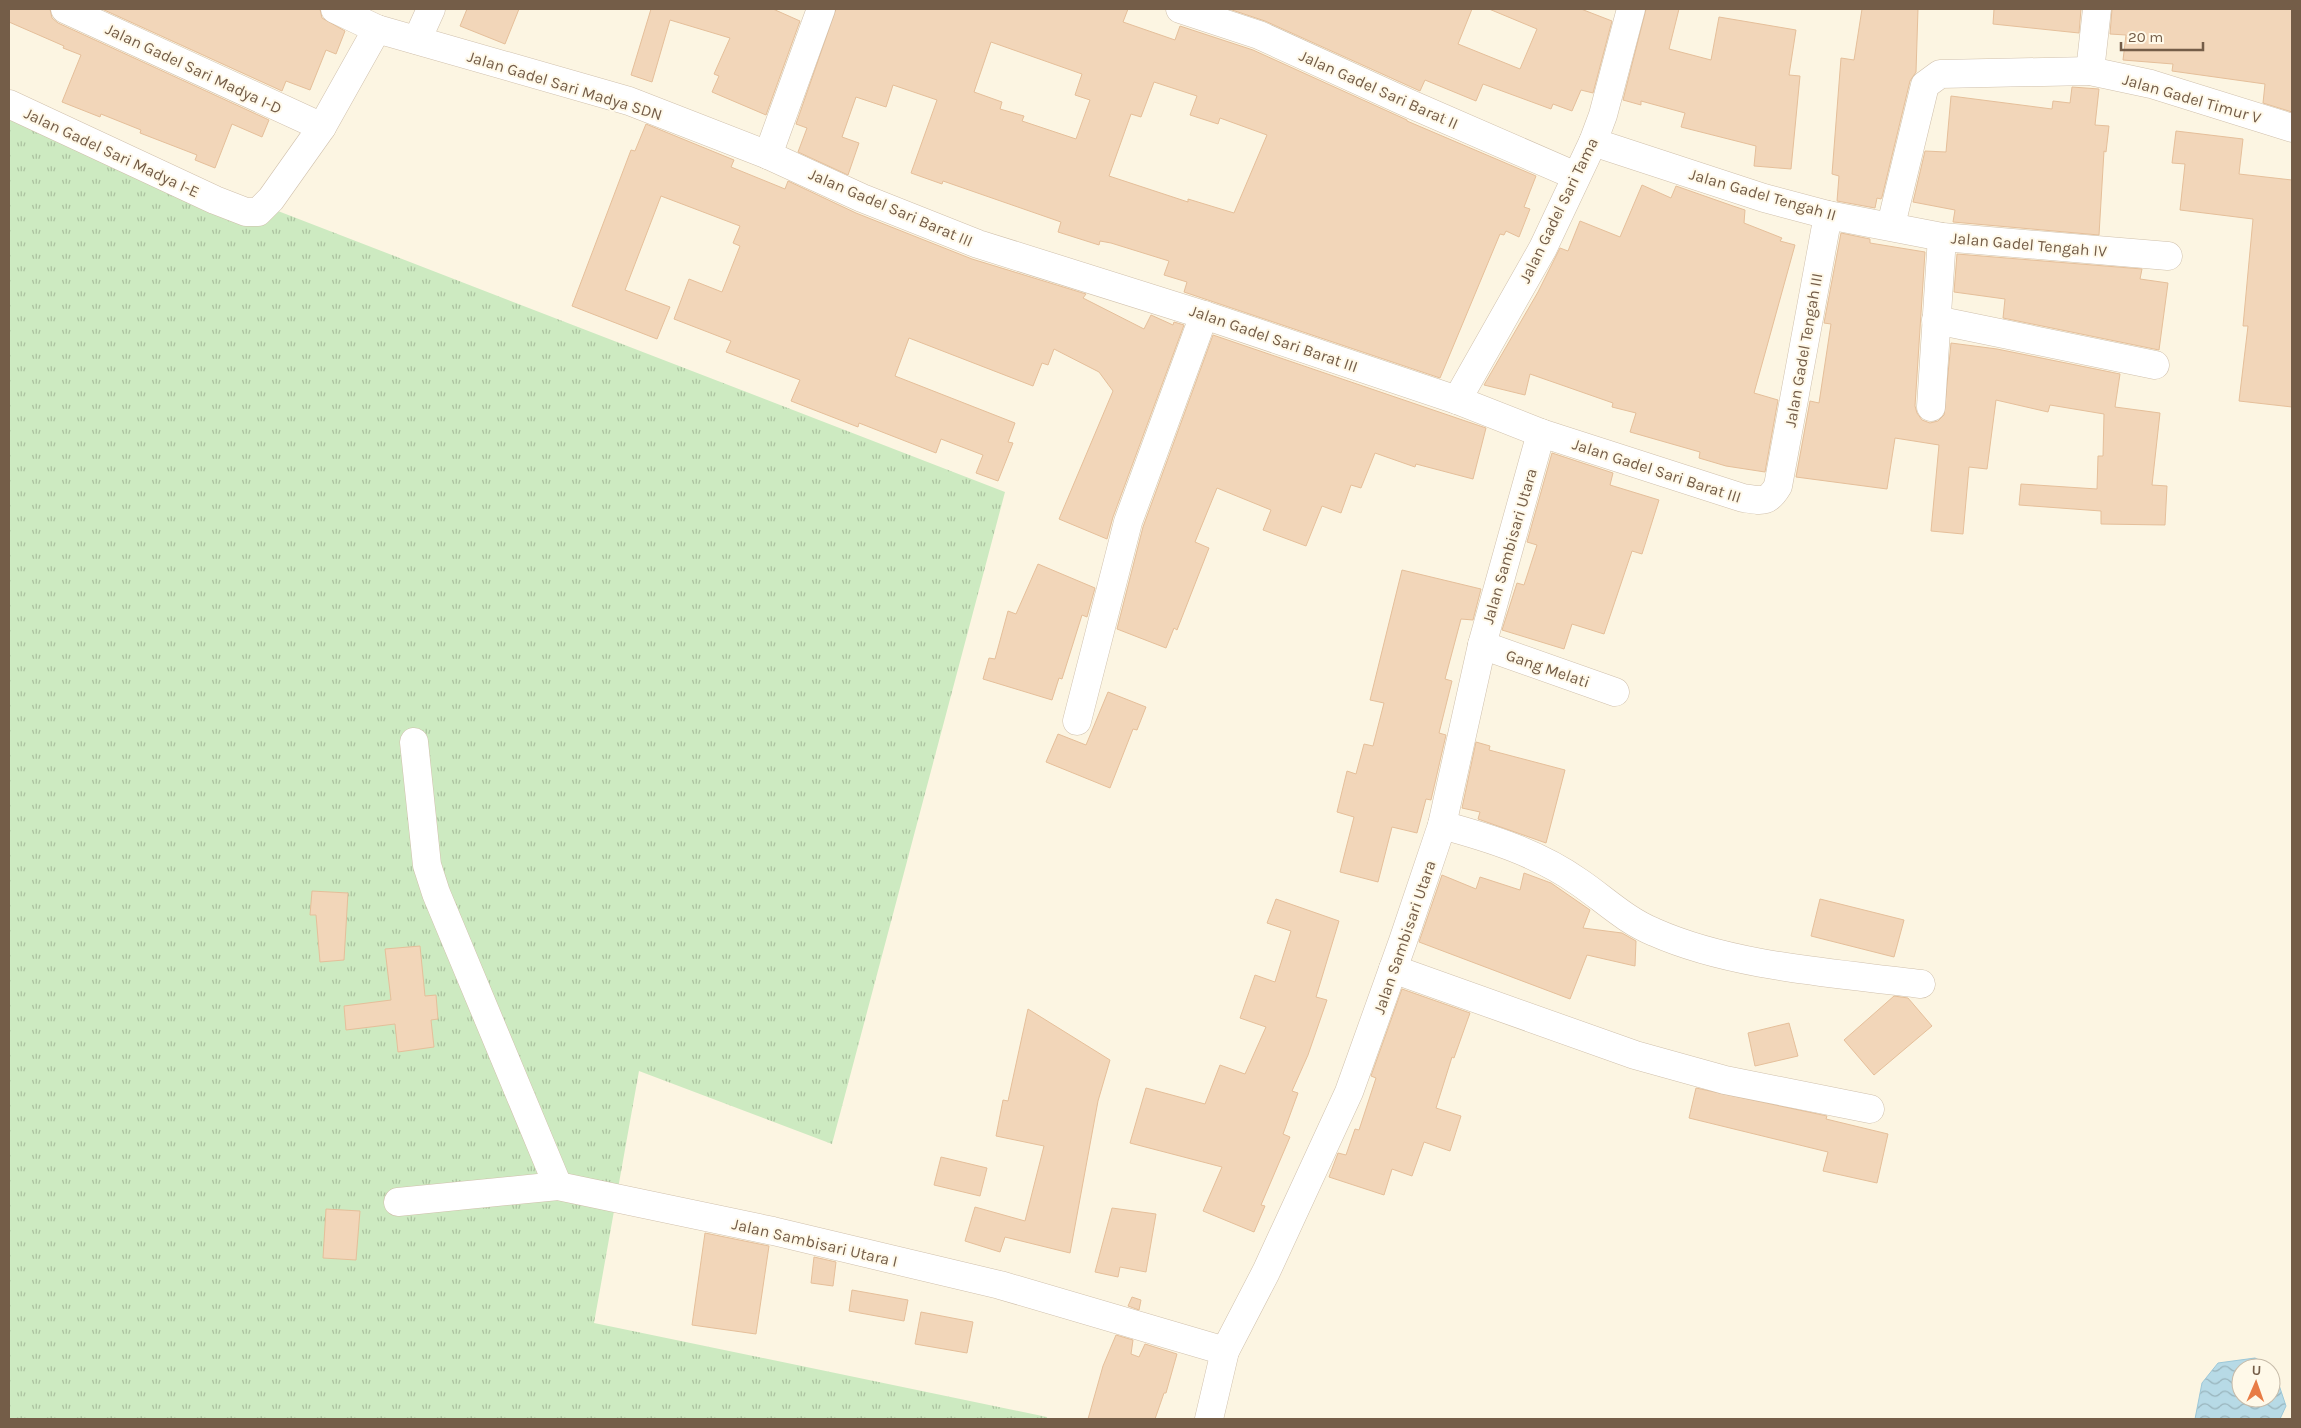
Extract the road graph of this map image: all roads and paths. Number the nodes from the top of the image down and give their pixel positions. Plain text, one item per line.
1 (65, 9) edge
2 (335, 9) edge
3 (431, 9) edge
4 (821, 9) edge
5 (1180, 9) edge
6 (1631, 9) edge
7 (2097, 9) edge
8 (377, 29) junction
9 (417, 40) junction
10 (2090, 71) junction
11 (9, 104) edge
12 (322, 127) junction
13 (2292, 128) edge
14 (1592, 142) junction
15 (768, 155) junction
16 (1576, 176) junction
17 (1828, 214) junction
18 (1892, 225) junction
19 (1942, 237) junction
20 (2168, 256) dead end
21 (1204, 315) junction
22 (1936, 320) junction
23 (2155, 365) dead end
24 (1457, 400) junction
25 (1931, 407) dead end
26 (1541, 433) junction
27 (1778, 486) joint
28 (1482, 645) junction
29 (1615, 692) dead end
30 (1077, 721) dead end
31 (414, 742) dead end
32 (1442, 825) junction
33 (1393, 970) junction
34 (1921, 984) dead end
35 (1870, 1109) dead end
36 (558, 1186) junction
37 (398, 1202) dead end
38 (1225, 1351) junction
39 (1208, 1419) edge

1 - 12 street, Jalan Gadel Sari Madya I-D
2 - 8 street, Jalan Gadel Sari Madya SDN
3 - 9 street
4 - 15 street
5 - 16 street, Jalan Gadel Sari Barat II
6 - 14 street, Jalan Gadel Sari Tama
7 - 10 street
8 - 9 street, Jalan Gadel Sari Madya SDN
8 - 12 street
9 - 15 street, Jalan Gadel Sari Madya SDN
10 - 13 street, Jalan Gadel Timur V
10 - 18 street
11 - 12 street, Jalan Gadel Sari Madya I-E
14 - 16 street, Jalan Gadel Sari Tama
14 - 17 street, Jalan Gadel Tengah II
15 - 21 street, Jalan Gadel Sari Barat III
16 - 24 street, Jalan Gadel Sari Tama
17 - 18 street, Jalan Gadel Tengah II
17 - 27 street, Jalan Gadel Tengah III
18 - 19 street, Jalan Gadel Tengah IV
19 - 20 street, Jalan Gadel Tengah IV
19 - 22 street
21 - 24 street, Jalan Gadel Sari Barat III
21 - 30 street
22 - 23 street
22 - 25 street
24 - 26 street, Jalan Gadel Sari Barat III
26 - 27 street, Jalan Gadel Sari Barat III
26 - 28 street, Jalan Sambisari Utara
28 - 29 street, Gang Melati
28 - 32 street, Jalan Sambisari Utara
31 - 36 street
32 - 33 street, Jalan Sambisari Utara
32 - 34 street
33 - 35 street
33 - 38 street, Jalan Sambisari Utara
36 - 37 street, Jalan Sambisari Utara I
36 - 38 street, Jalan Sambisari Utara I
38 - 39 street, Jalan Sambisari Utara

